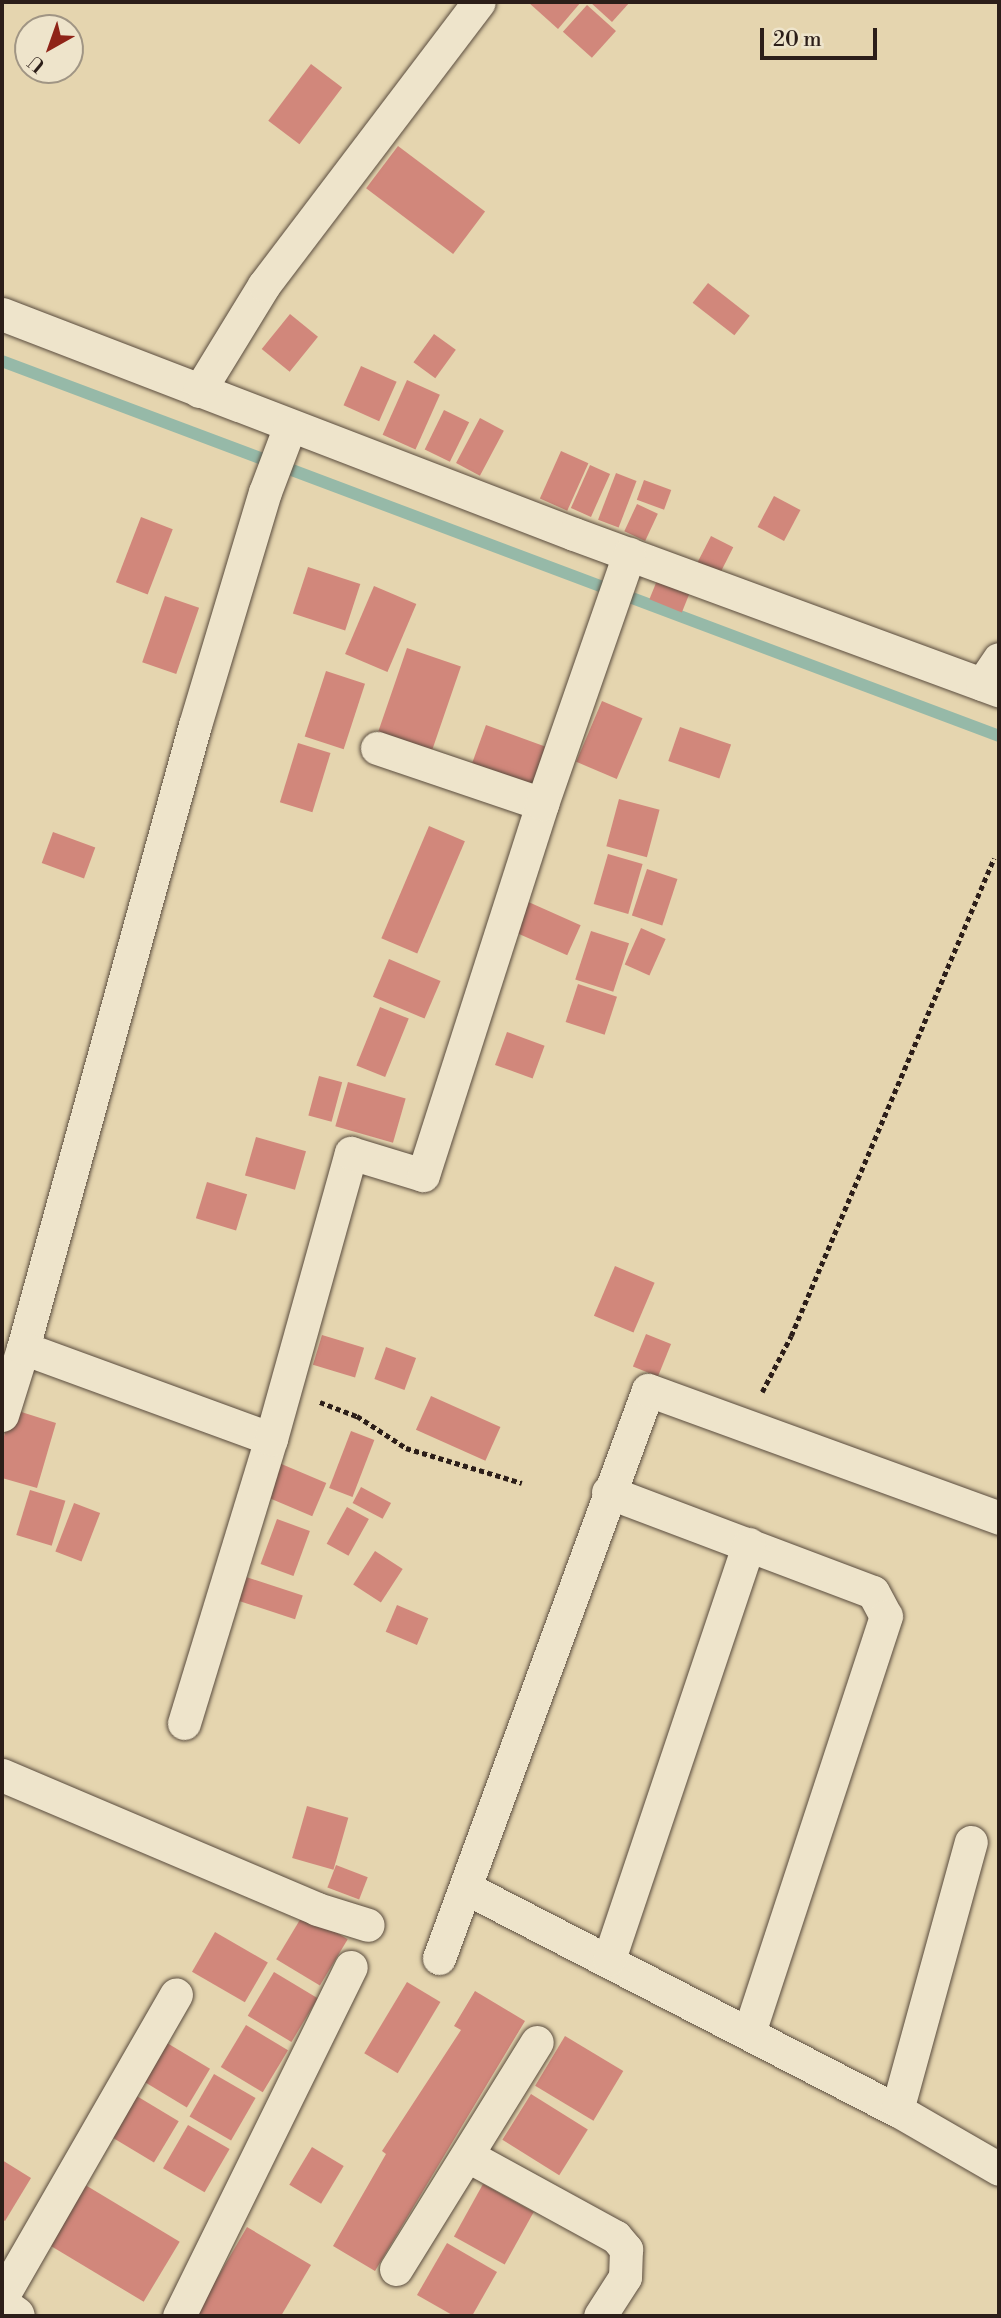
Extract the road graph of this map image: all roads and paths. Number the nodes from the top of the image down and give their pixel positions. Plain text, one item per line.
1 (479, 2) edge
2 (2, 314) edge
3 (199, 391) junction
4 (285, 439) junction
5 (629, 554) junction
6 (994, 678) edge
7 (377, 748) dead end
8 (542, 804) junction
9 (994, 858) dead end
10 (23, 1348) junction
11 (286, 1388) junction
12 (2, 1415) edge
13 (745, 1423) junction
14 (271, 1439) junction
15 (522, 1483) dead end
16 (608, 1492) junction
17 (999, 1518) edge
18 (749, 1544) junction
19 (184, 1723) dead end
20 (2, 1776) edge
21 (971, 1842) dead end
22 (468, 1889) junction
23 (368, 1924) dead end
24 (439, 1958) dead end
25 (609, 1959) junction
26 (351, 1967) dead end
27 (176, 1995) dead end
28 (749, 2033) junction
29 (537, 2042) dead end
30 (897, 2110) junction
31 (470, 2157) junction
32 (999, 2169) edge
33 (396, 2269) dead end
34 (6, 2309) edge
35 (179, 2316) edge
36 (600, 2316) edge

1 - 3 street
2 - 3 street
3 - 4 street
4 - 5 street
4 - 10 street
5 - 6 street
5 - 8 street
7 - 8 street
8 - 11 street
9 - 13 path
10 - 12 street
10 - 14 street
11 - 14 street
11 - 15 path
13 - 16 street
13 - 17 street
14 - 19 street
16 - 18 street
16 - 22 street
18 - 25 street
18 - 28 street
20 - 23 street
21 - 30 street
22 - 24 street
22 - 25 street
25 - 28 street
26 - 35 street
27 - 34 street
28 - 30 street
29 - 31 street
30 - 32 street
31 - 33 street
31 - 36 street

